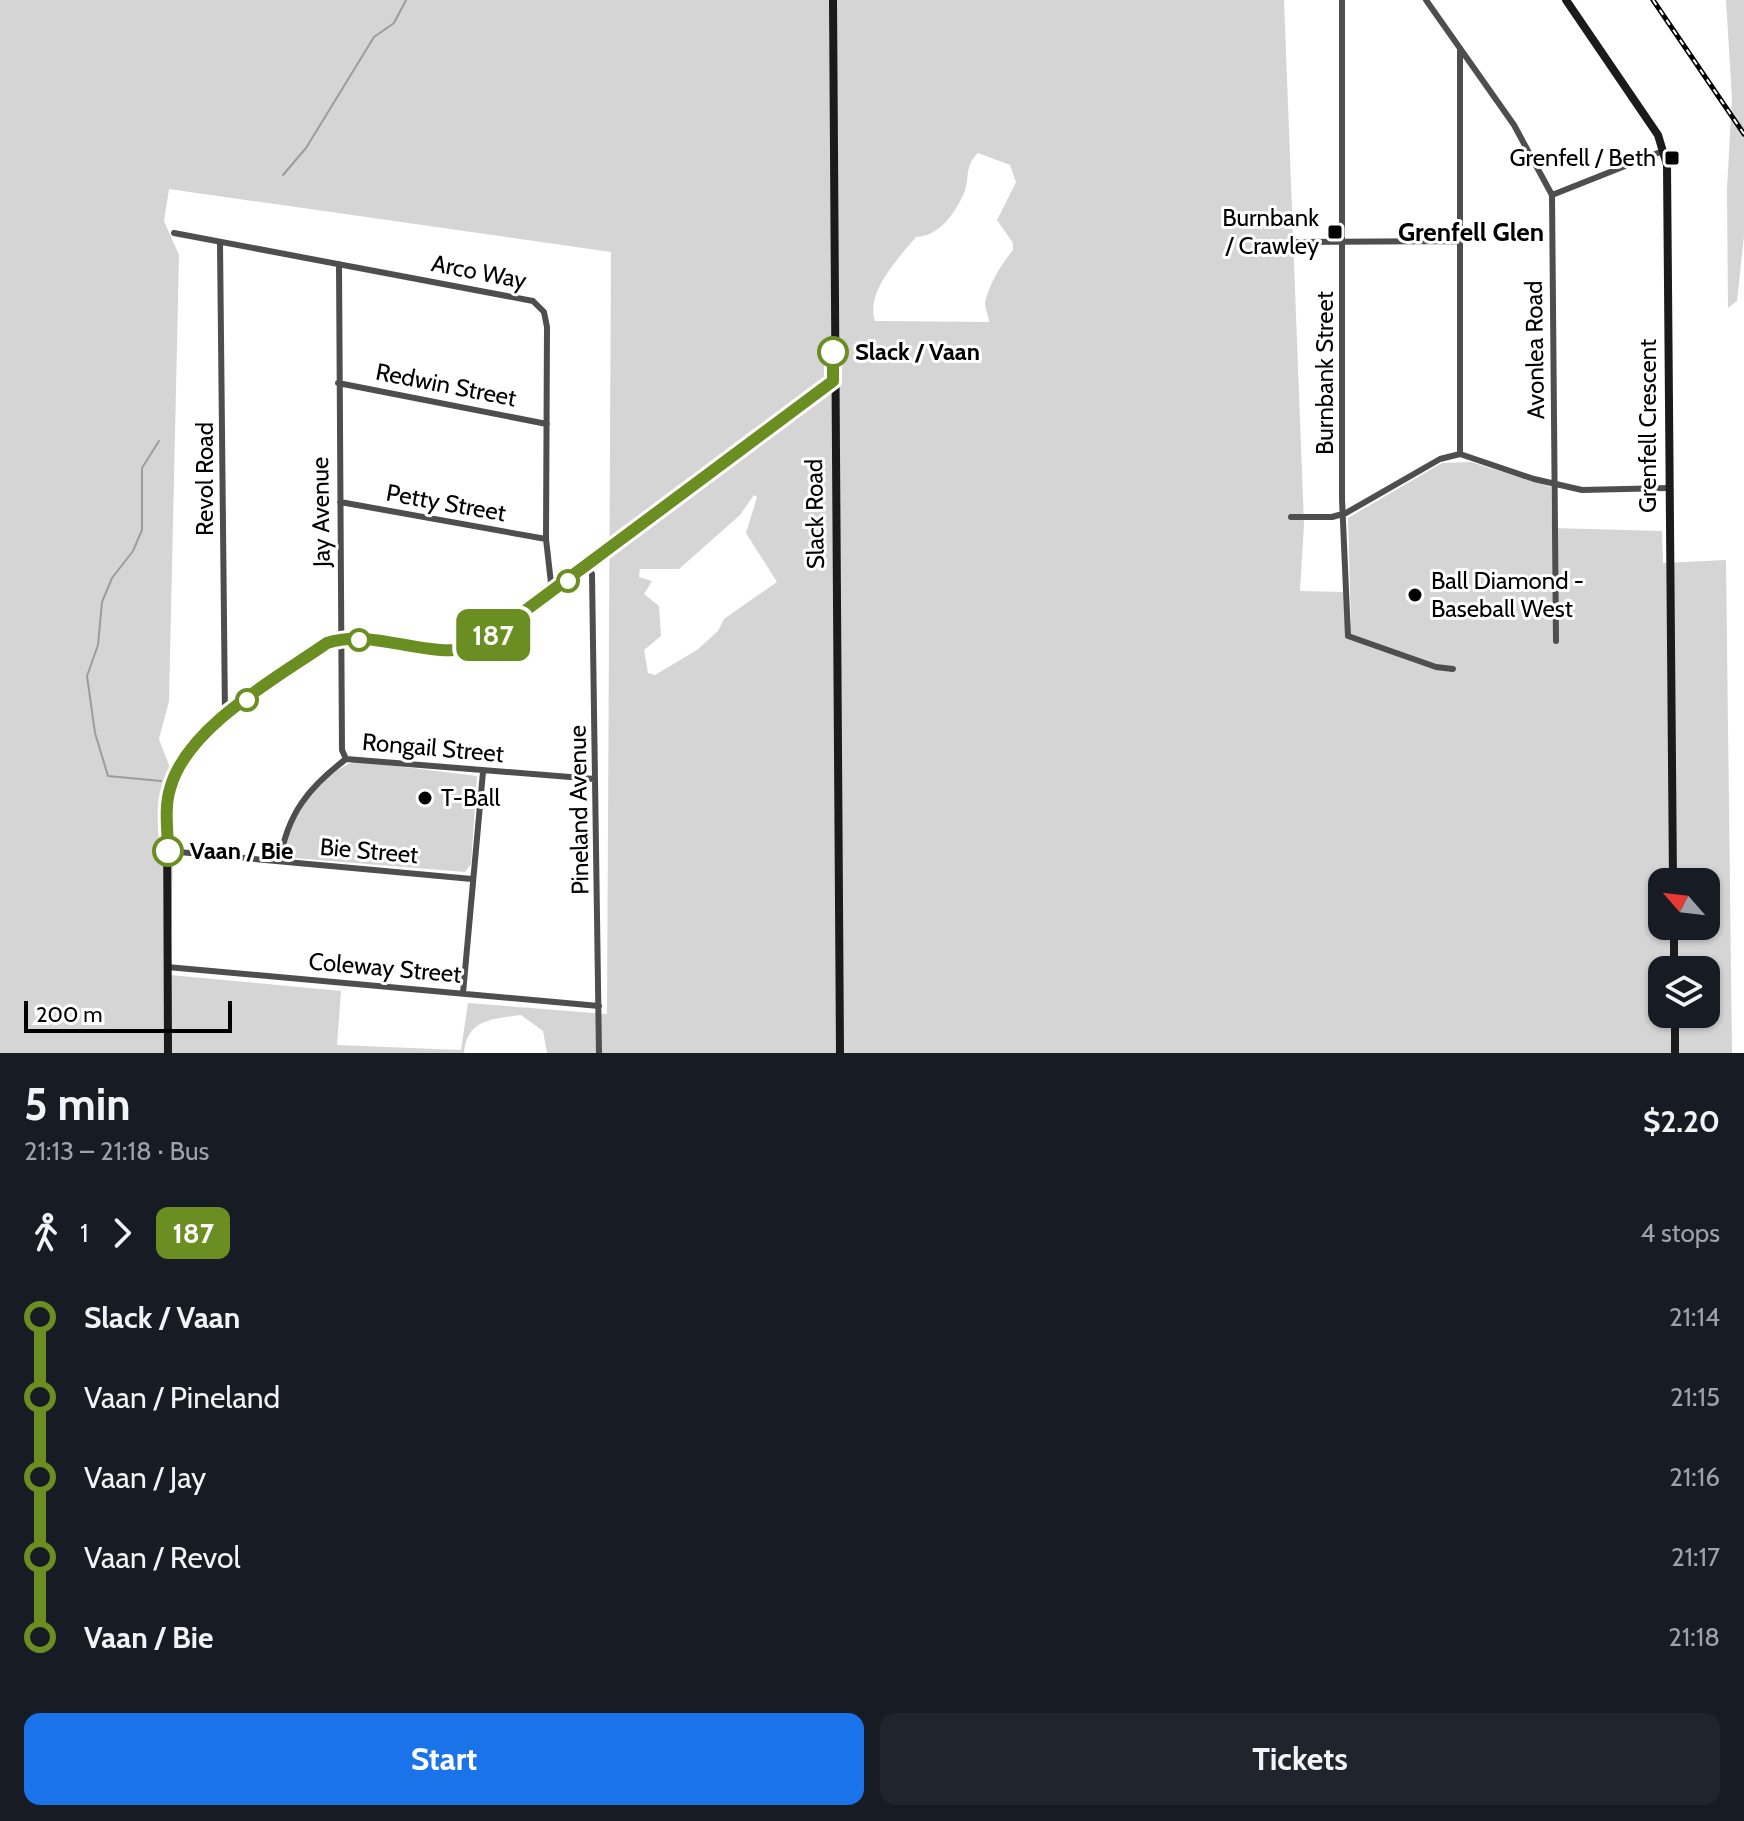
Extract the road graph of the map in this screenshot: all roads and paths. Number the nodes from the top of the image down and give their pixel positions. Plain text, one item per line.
1 (833, 0) edge
2 (1342, 0) edge
3 (1426, 0) edge
4 (1566, 0) edge
5 (1460, 51) junction
6 (1665, 150) junction
7 (1552, 195) junction
8 (174, 233) dead end
9 (1459, 241) junction
10 (1298, 242) dead end
11 (220, 243) junction
12 (1343, 243) junction
13 (339, 264) junction
14 (833, 381) junction
15 (338, 383) junction
16 (547, 424) junction
17 (1460, 454) junction
18 (1555, 485) junction
19 (1668, 488) junction
20 (340, 502) junction
21 (1346, 513) junction
22 (1291, 517) dead end
23 (546, 539) junction
24 (588, 567) junction
25 (552, 592) junction
26 (340, 638) junction
27 (1556, 641) dead end
28 (1453, 669) dead end
29 (225, 715) junction
30 (346, 759) junction
31 (483, 772) junction
32 (595, 779) junction
33 (168, 851) junction
34 (280, 861) junction
35 (1673, 868) edge
36 (472, 879) junction
37 (167, 967) junction
38 (463, 993) junction
39 (599, 1006) junction
40 (1675, 1028) edge
41 (168, 1053) edge
42 (599, 1053) edge
43 (842, 1053) edge
44 (1675, 1053) edge

1 - 14 street, Slack Road
2 - 12 street, Burnbank Street
3 - 5 street, Avonlea Road
4 - 6 street
5 - 7 street, Avonlea Road
5 - 9 street
6 - 7 street
6 - 19 street, Grenfell Crescent
7 - 18 street, Avonlea Road
8 - 11 street, Arco Way
9 - 12 street
9 - 17 street
10 - 12 street
11 - 13 street, Arco Way
11 - 29 street, Revol Road
12 - 21 street, Burnbank Street
13 - 15 street, Jay Avenue
13 - 16 street, Arco Way
14 - 24 street
14 - 43 street, Slack Road
15 - 16 street, Redwin Street
15 - 20 street, Jay Avenue
16 - 23 street, Arco Way
17 - 18 street
17 - 21 street
18 - 19 street
18 - 27 street, Avonlea Road
19 - 35 street, Grenfell Crescent
20 - 23 street, Petty Street
20 - 26 street, Jay Avenue
21 - 22 street
21 - 28 street, Burnbank Street
23 - 25 street, Arco Way
24 - 25 street
24 - 32 street, Pineland Avenue
25 - 26 street
26 - 29 street
26 - 30 street, Jay Avenue
29 - 33 street
30 - 31 street, Rongail Street
30 - 34 street, Rongail Street
31 - 32 street, Rongail Street
31 - 36 street
32 - 39 street, Pineland Avenue
33 - 34 street, Bie Street
33 - 37 street
34 - 36 street, Bie Street
36 - 38 street
37 - 38 street, Coleway Street
37 - 41 street
38 - 39 street, Coleway Street
39 - 42 street, Pineland Avenue
40 - 44 street

